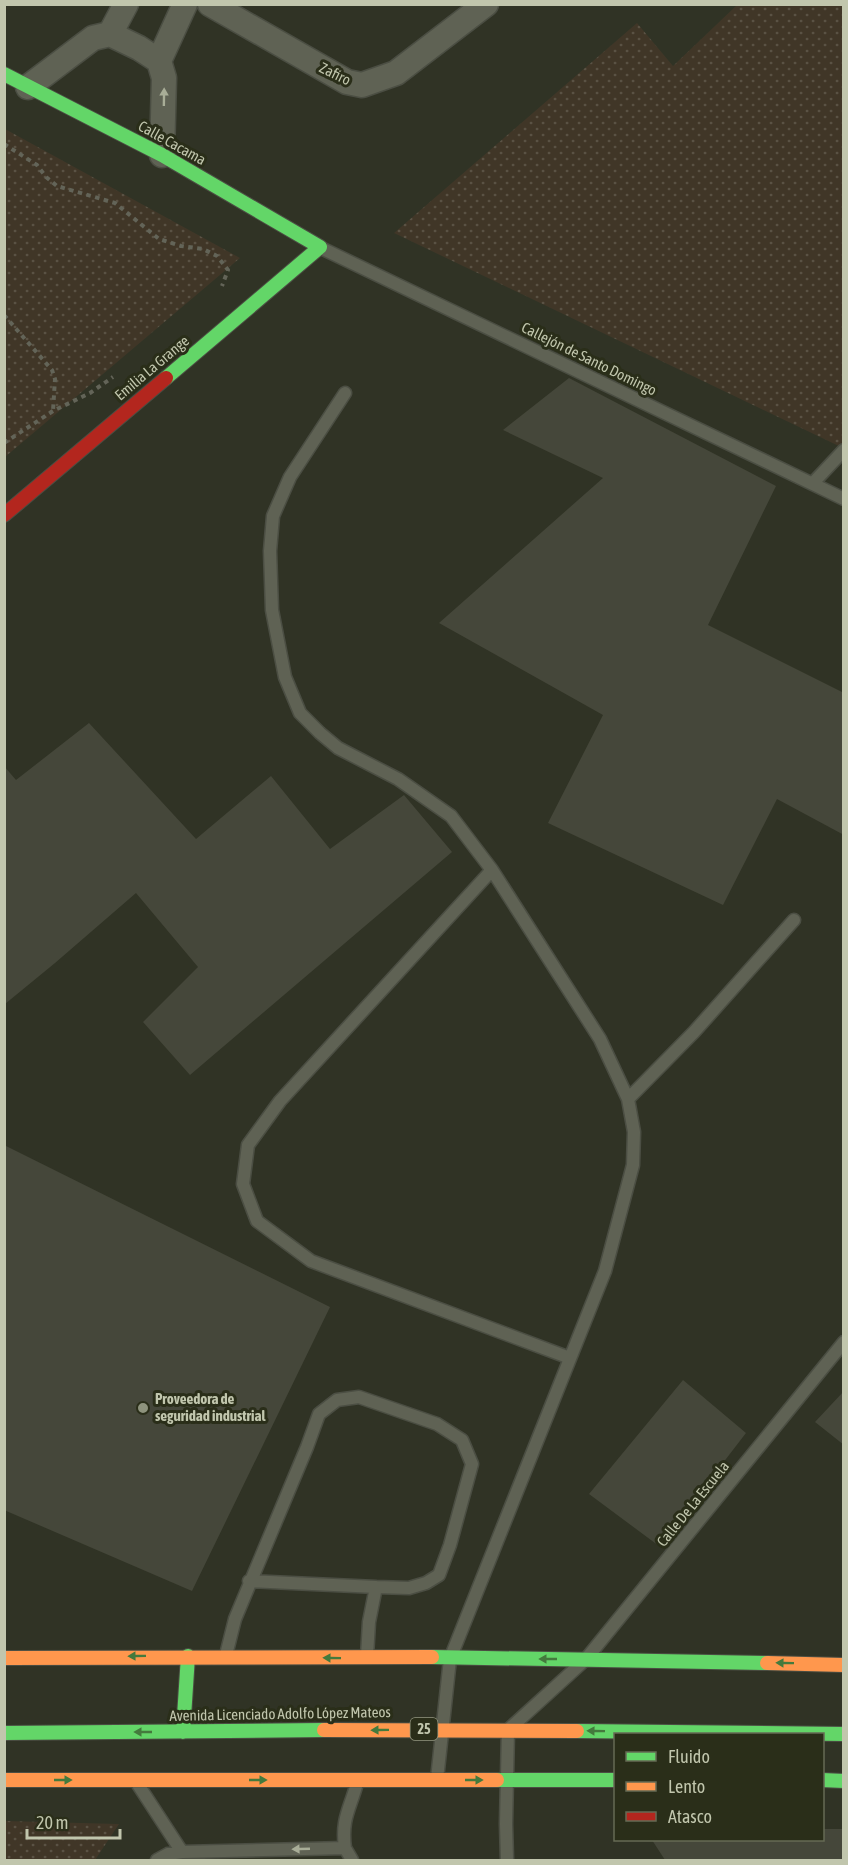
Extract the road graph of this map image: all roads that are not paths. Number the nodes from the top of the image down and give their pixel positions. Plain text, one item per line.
1 (126, 4) edge
2 (185, 4) edge
3 (210, 4) edge
4 (486, 4) edge
5 (110, 34) junction
6 (159, 61) junction
7 (4, 74) edge
8 (28, 87) junction
9 (162, 155) junction
10 (320, 247) junction
11 (345, 393) dead end
12 (843, 450) edge
13 (813, 483) junction
14 (843, 499) edge
15 (4, 515) edge
16 (492, 870) junction
17 (794, 920) dead end
18 (627, 1099) junction
19 (843, 1342) edge
20 (570, 1358) junction
21 (249, 1581) junction
22 (376, 1587) junction
23 (188, 1656) junction
24 (226, 1656) junction
25 (4, 1658) edge
26 (367, 1658) junction
27 (450, 1659) junction
28 (586, 1659) junction
29 (843, 1665) edge
30 (443, 1729) junction
31 (508, 1731) junction
32 (183, 1732) junction
33 (4, 1733) edge
34 (731, 1733) edge
35 (824, 1734) edge
36 (843, 1734) edge
37 (135, 1779) junction
38 (4, 1780) edge
39 (437, 1780) junction
40 (507, 1780) junction
41 (614, 1780) edge
42 (824, 1780) edge
43 (358, 1781) junction
44 (843, 1781) edge
45 (345, 1848) junction
46 (182, 1852) junction
47 (157, 1860) edge
48 (352, 1860) edge
49 (507, 1860) edge

1 - 5 street
2 - 6 street
3 - 4 street, Zafiro
5 - 6 street
5 - 8 street
9 -> 6 street
7 - 8 street, Calle Cacama
8 - 9 street, Calle Cacama
9 - 10 street, Calle Cacama
10 - 13 lane, Callejón de Santo Domingo
10 - 15 street, Emilia La Grange
11 - 16 lane
12 - 13 lane
13 - 14 lane, Callejón de Santo Domingo
16 - 18 lane
16 - 20 lane
17 - 18 lane
18 - 20 lane
19 - 28 lane, Calle De La Escuela
20 - 27 lane
21 - 22 lane
21 - 22 lane
21 - 24 lane
22 - 26 lane
23 - 24 street
23 -> 25 street
23 - 32 street
26 -> 24 street
26 - 27 street
28 -> 27 street
27 - 30 lane
29 -> 28 street
28 - 31 lane, Calle De La Escuela
30 - 31 street, Avenida Licenciado Adolfo López Mateos / 25
30 -> 32 street, Avenida Licenciado Adolfo López Mateos / 25
30 - 39 lane
34 -> 31 street, Avenida Licenciado Adolfo López Mateos / 25
31 - 40 lane
32 -> 33 street, Avenida Licenciado Adolfo López Mateos / 25
36 -> 35 street, Avenida Licenciado Adolfo López Mateos / 25
38 -> 37 street
37 -> 43 street
37 - 46 lane
39 -> 40 street
39 - 43 street
40 - 41 street
40 - 49 lane
42 - 44 street
43 - 45 lane
45 -> 46 lane
45 - 48 lane
46 - 47 lane

